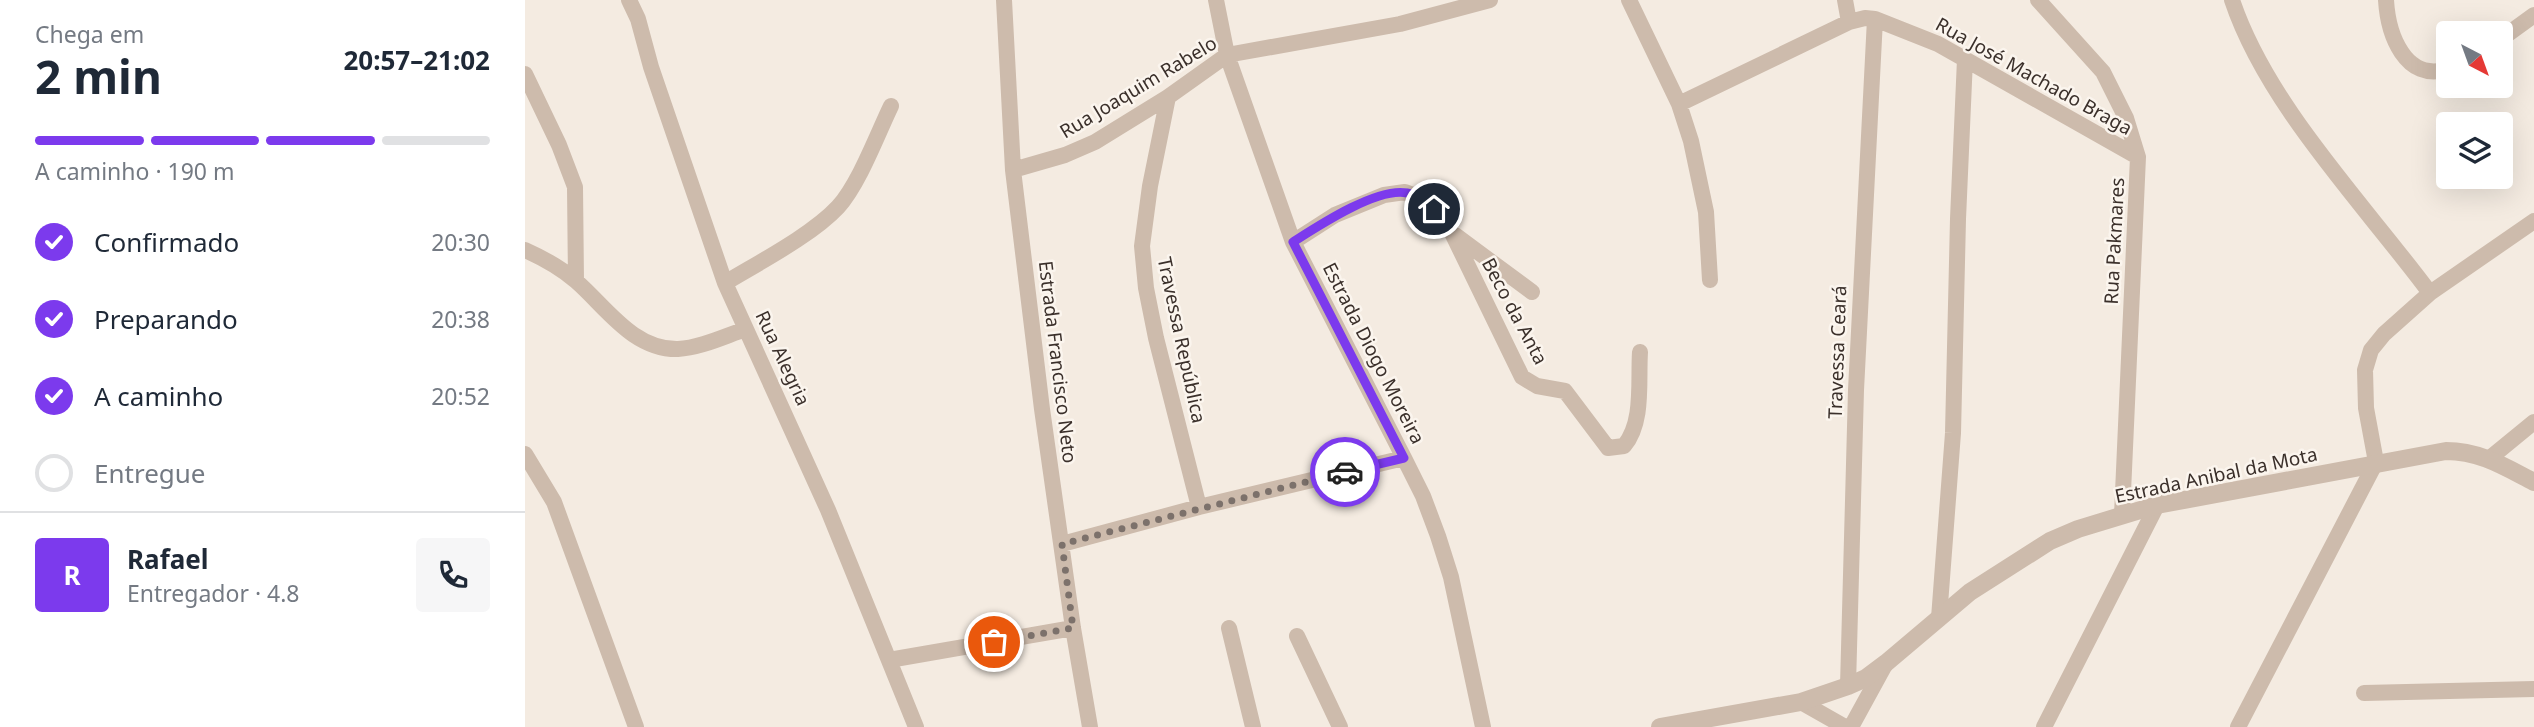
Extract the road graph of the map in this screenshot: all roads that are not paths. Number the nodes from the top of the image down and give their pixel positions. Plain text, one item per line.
1 (629, 0) edge
2 (1004, 0) edge
3 (1216, 0) edge
4 (1490, 0) edge
5 (1629, 0) edge
6 (1845, 0) edge
7 (2038, 0) edge
8 (2232, 0) edge
9 (2386, 0) edge
10 (2534, 15) edge
11 (1875, 19) junction
12 (1849, 22) junction
13 (2513, 30) edge
14 (1227, 55) junction
15 (1965, 60) junction
16 (2436, 71) edge
17 (525, 74) edge
18 (1168, 97) junction
19 (1679, 104) junction
20 (891, 106) dead end
21 (2139, 157) junction
22 (1013, 170) junction
23 (2534, 221) edge
24 (1452, 233) junction
25 (1293, 242) junction
26 (525, 250) edge
27 (1710, 280) dead end
28 (576, 281) junction
29 (725, 283) junction
30 (1531, 292) dead end
31 (2430, 293) junction
32 (746, 329) junction
33 (1640, 352) dead end
34 (2534, 422) edge
35 (525, 454) edge
36 (1404, 458) junction
37 (2490, 458) junction
38 (2376, 462) junction
39 (2534, 482) edge
40 (2157, 505) junction
41 (1199, 507) junction
42 (2122, 515) junction
43 (1062, 544) junction
44 (1939, 618) junction
45 (1073, 628) junction
46 (1229, 628) dead end
47 (1297, 636) dead end
48 (889, 660) junction
49 (1886, 663) junction
50 (1849, 686) junction
51 (2534, 689) edge
52 (2364, 693) dead end
53 (1801, 702) junction
54 (1677, 725) edge
55 (636, 727) edge
56 (916, 727) edge
57 (1090, 727) edge
58 (1253, 727) edge
59 (1340, 727) edge
60 (1483, 727) edge
61 (1660, 727) edge
62 (1848, 727) edge
63 (2044, 727) edge
64 (2238, 727) edge

1 - 29 street, Rua Alegria
2 - 22 street, Estrada Francisco Neto
3 - 14 street, Estrada Diogo Moreira
4 - 14 street, Rua Joaquim Rabelo
5 - 19 street
6 - 12 street
7 - 21 street, Rua Pakmares
8 - 31 street
9 - 16 street
10 - 13 street
11 - 12 street, Rua José Machado Braga
11 - 15 street, Rua José Machado Braga
11 - 50 street, Travessa Ceará
12 - 19 street, Rua José Machado Braga
14 - 18 street, Rua Joaquim Rabelo
14 - 25 street, Estrada Diogo Moreira
15 - 21 street, Rua José Machado Braga
15 - 44 street
17 - 28 street
18 - 22 street, Rua Joaquim Rabelo
18 - 41 street, Travessa República
19 - 27 street
20 - 29 street
21 - 42 street, Rua Pakmares
22 - 43 street, Estrada Francisco Neto
23 - 31 street
24 - 25 street, Beco da Anta
24 - 30 street
24 - 33 street, Beco da Anta
25 - 36 street, Estrada Diogo Moreira
26 - 28 street
28 - 32 street
29 - 32 street, Rua Alegria
31 - 38 street
32 - 48 street, Rua Alegria
34 - 37 street
35 - 55 street
36 - 41 street
36 - 60 street, Estrada Diogo Moreira
37 - 38 street, Estrada Anibal da Mota
37 - 39 street, Estrada Anibal da Mota
38 - 40 street, Estrada Anibal da Mota
38 - 64 street
40 - 42 street, Estrada Anibal da Mota
40 - 63 street
41 - 43 street
42 - 44 street, Estrada Anibal da Mota
43 - 45 street, Estrada Francisco Neto
44 - 49 street, Estrada Anibal da Mota
45 - 48 street
45 - 57 street, Estrada Francisco Neto
46 - 58 street
47 - 59 street
48 - 56 street, Rua Alegria
49 - 50 street, Estrada Anibal da Mota
49 - 62 street
50 - 53 street, Estrada Anibal da Mota
51 - 52 street
53 - 54 street, Estrada Anibal da Mota
53 - 62 street
54 - 61 street, Estrada Anibal da Mota

